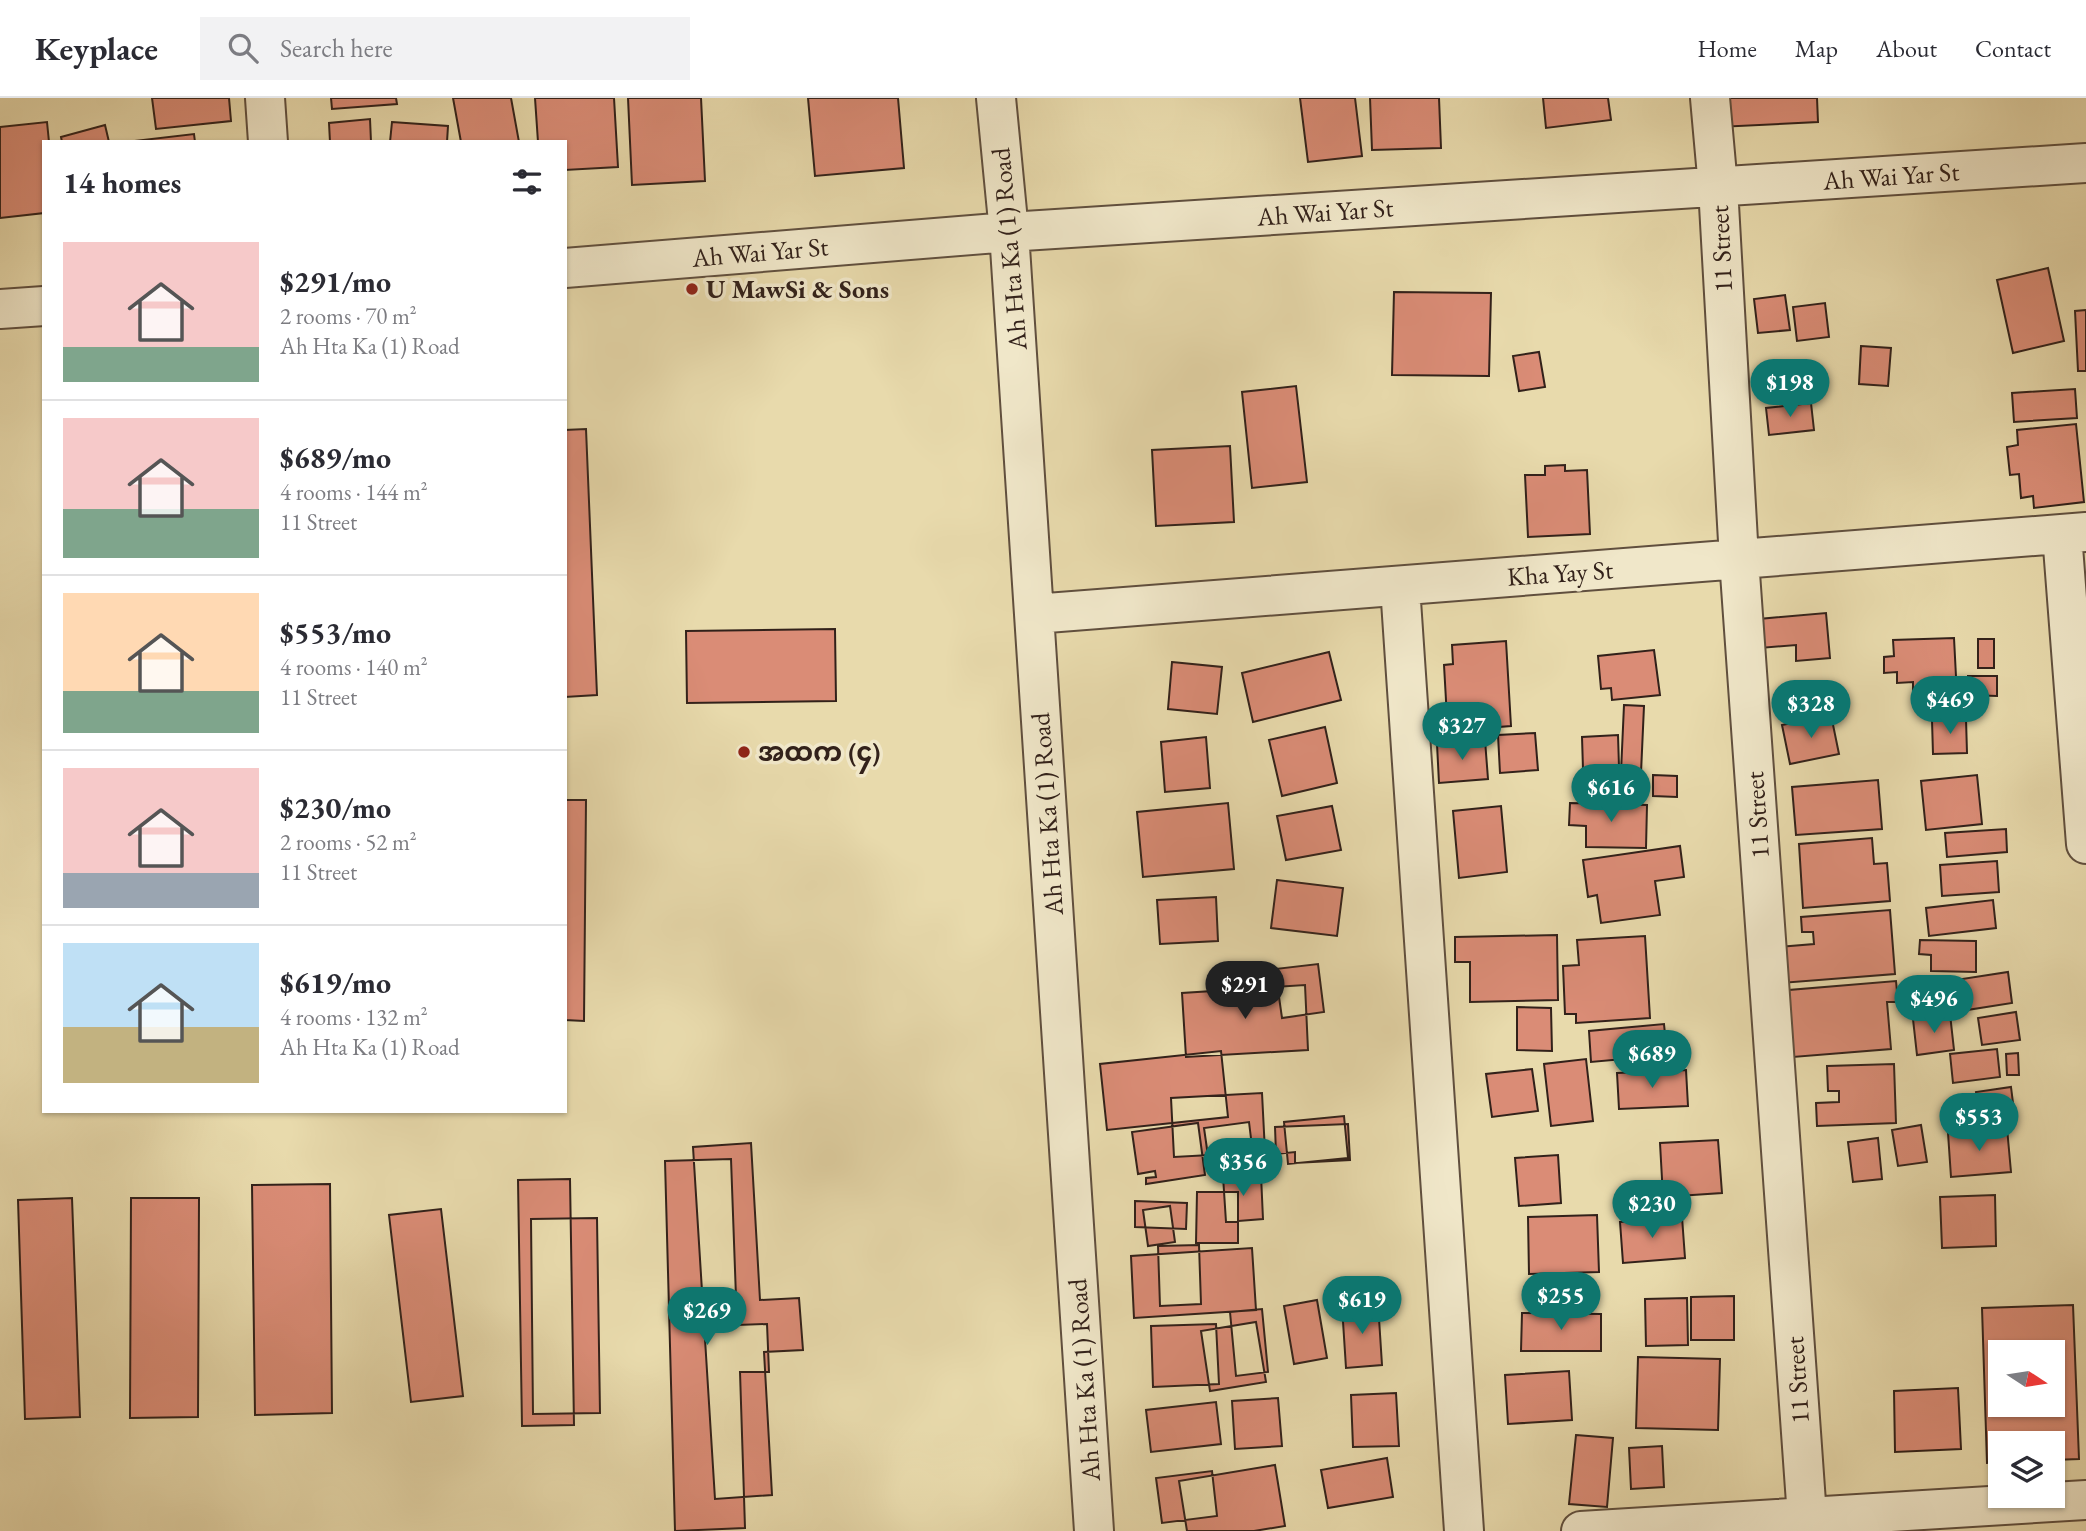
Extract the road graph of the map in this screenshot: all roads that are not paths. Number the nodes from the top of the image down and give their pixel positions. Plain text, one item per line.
1 (265, 98) edge
2 (996, 98) edge
3 (1710, 98) edge
4 (268, 140) edge
5 (2086, 163) edge
6 (1718, 187) junction
7 (1009, 232) junction
8 (567, 268) edge
9 (42, 306) edge
10 (0, 309) edge
11 (2074, 533) edge
12 (1739, 559) junction
13 (1400, 586) junction
14 (1034, 614) junction
15 (2086, 844) edge
16 (2086, 1500) edge
17 (1808, 1524) edge
18 (1094, 1531) edge
19 (1464, 1531) edge
20 (1581, 1531) edge

1 - 4 street
2 - 7 street, Ah Hta Ka (1) Road
3 - 6 street, 11 Street
5 - 6 street, Ah Wai Yar St
6 - 7 street, Ah Wai Yar St
6 - 12 street, 11 Street
7 - 8 street, Ah Wai Yar St
7 - 14 street, Ah Hta Ka (1) Road
9 - 10 street
11 - 12 street, Kha Yay St
11 - 15 street
12 - 13 street, Kha Yay St
12 - 17 street, 11 Street
13 - 14 street, Kha Yay St
13 - 19 street
14 - 18 street, Ah Hta Ka (1) Road
16 - 17 street
17 - 20 street

